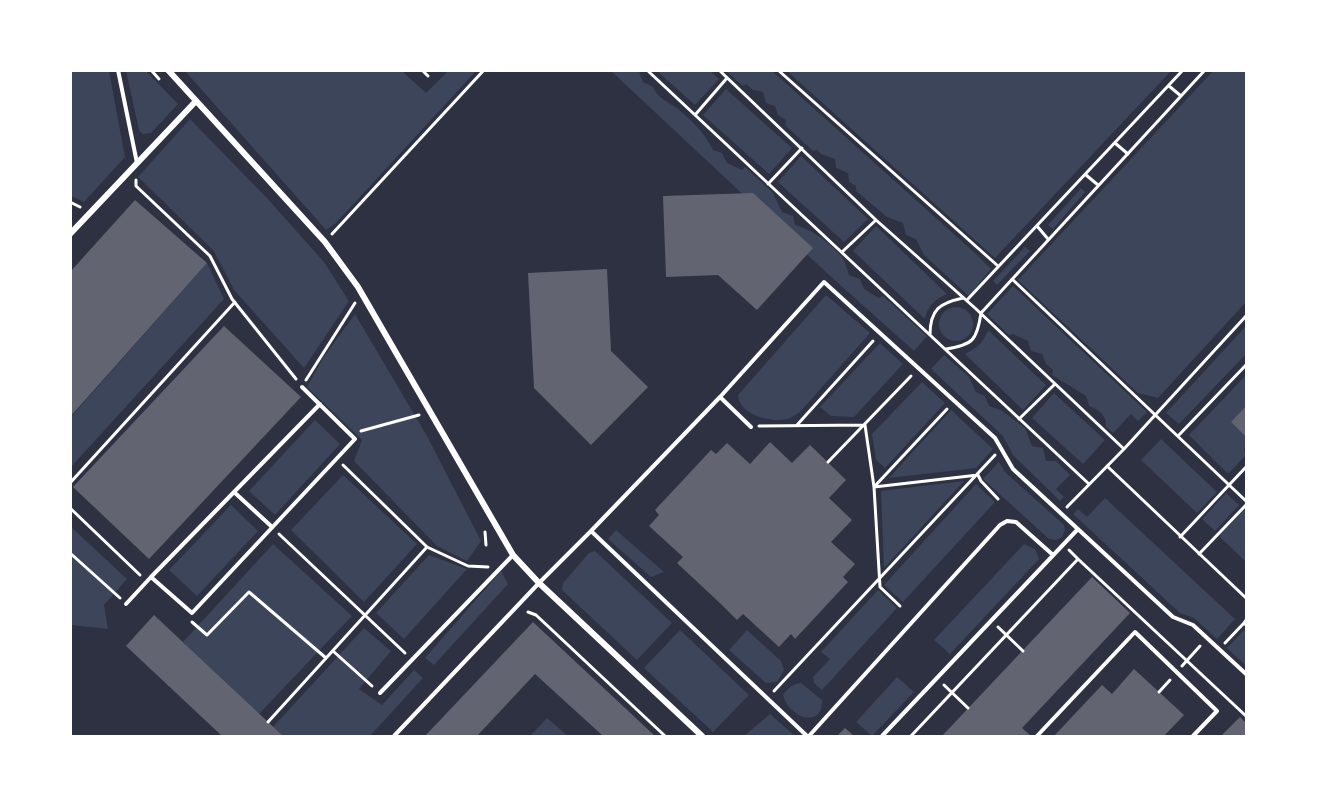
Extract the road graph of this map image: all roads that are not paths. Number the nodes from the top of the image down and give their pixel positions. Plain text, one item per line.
1 (118, 70) edge
2 (168, 70) edge
3 (196, 101) junction
4 (136, 163) junction
5 (70, 234) edge
6 (302, 387) road end
7 (720, 397) junction
8 (320, 404) junction
9 (752, 427) road end
10 (234, 492) junction
11 (272, 526) junction
12 (1078, 529) junction
13 (591, 531) junction
14 (513, 555) junction
15 (1053, 555) junction
16 (151, 577) junction
17 (538, 583) junction
18 (126, 604) road end
19 (1246, 674) edge
20 (380, 693) road end
21 (394, 736) edge
22 (702, 736) edge
23 (808, 736) edge
24 (882, 736) edge
25 (1037, 736) edge
26 (1193, 736) edge

1 - 4 lane
2 - 3 street
3 - 4 street
3 - 14 street
4 - 5 street
6 - 8 lane
7 - 9 lane
7 - 12 lane
7 - 13 lane
8 - 10 lane
8 - 11 lane
10 - 11 lane
10 - 16 lane
11 - 16 lane
12 - 15 lane
12 - 19 lane
13 - 17 lane
13 - 23 lane
14 - 17 street
14 - 20 lane
15 - 23 lane
15 - 24 lane
16 - 18 lane
17 - 21 lane
17 - 22 street
25 - 26 lane

